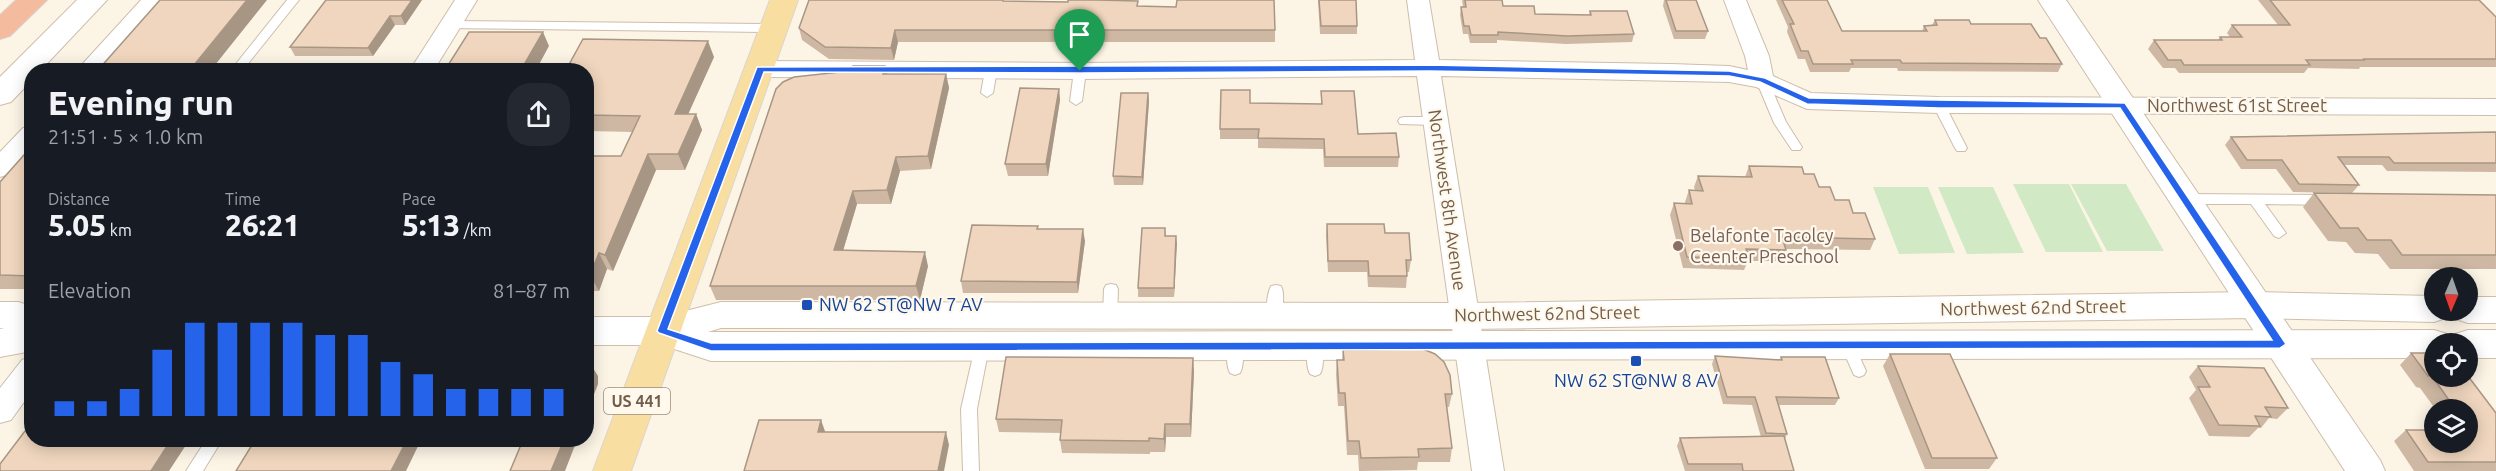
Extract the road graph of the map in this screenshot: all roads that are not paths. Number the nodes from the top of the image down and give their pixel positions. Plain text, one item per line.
1 (3, 0) edge
2 (33, 0) edge
3 (93, 0) edge
4 (154, 0) edge
5 (293, 0) edge
6 (466, 0) edge
7 (784, 0) edge
8 (1418, 0) edge
9 (1735, 0) edge
10 (2052, 0) edge
11 (0, 3) edge
12 (450, 25) junction
13 (774, 28) junction
14 (0, 30) edge
15 (31, 63) edge
16 (96, 63) edge
17 (243, 63) edge
18 (426, 63) edge
19 (1429, 68) junction
20 (760, 69) junction
21 (24, 70) edge
22 (1080, 71) junction
23 (1762, 80) junction
24 (0, 95) edge
25 (1076, 101) dead end
26 (1939, 105) junction
27 (2122, 105) junction
28 (2496, 107) edge
29 (1404, 121) dead end
30 (1435, 121) junction
31 (24, 142) edge
32 (1796, 147) dead end
33 (1961, 148) dead end
34 (0, 168) edge
35 (2185, 199) junction
36 (2255, 199) junction
37 (2336, 200) edge
38 (2279, 233) dead end
39 (2255, 305) junction
40 (2424, 309) edge
41 (2478, 310) edge
42 (2496, 310) edge
43 (0, 315) edge
44 (24, 317) edge
45 (594, 331) edge
46 (662, 331) junction
47 (1466, 331) junction
48 (24, 338) edge
49 (0, 343) edge
50 (2280, 344) junction
51 (2424, 344) edge
52 (982, 347) junction
53 (24, 378) edge
54 (1, 408) edge
55 (209, 447) edge
56 (194, 471) edge
57 (612, 471) edge
58 (971, 471) edge
59 (1488, 471) edge
60 (2366, 471) edge

1 - 11 highway
2 - 14 highway
3 - 15 main road
4 - 16 street
5 - 17 lane
6 - 12 street
7 - 13 main road, US 441
8 - 19 street, Northwest 8th Avenue
9 - 23 street
10 - 27 main road
12 - 13 lane
12 - 18 street
13 - 20 main road, US 441
19 - 22 street, Northwest 61st Street
19 - 23 street, Northwest 61st Street
19 - 30 street, Northwest 8th Avenue
20 - 22 street, Northwest 61st Street
20 - 46 main road, US 441
21 - 24 main road
22 - 25 lane
23 - 26 street, Northwest 61st Street
23 - 32 lane
26 - 27 street, Northwest 61st Street
26 - 33 lane
27 - 28 street, Northwest 61st Street
27 - 35 main road
29 - 30 lane
30 - 47 street, Northwest 8th Avenue
31 - 34 street
35 - 36 lane
35 - 39 main road
36 - 37 lane
36 - 38 lane
39 - 40 main road, Northwest 62nd Street
39 - 47 main road, Northwest 62nd Street
39 - 50 main road
41 - 42 main road
43 - 44 main road
45 - 46 main road, Northwest 62nd Street
46 - 47 main road, Northwest 62nd Street
46 - 52 main road, Northwest 62nd Street
46 - 57 main road, US 441
47 - 50 main road, Northwest 62nd Street
47 - 52 main road, Northwest 62nd Street
47 - 59 street, Northwest 8th Avenue
48 - 49 main road
50 - 51 main road, Northwest 62nd Street
50 - 60 main road
52 - 58 lane
53 - 54 street
55 - 56 lane

